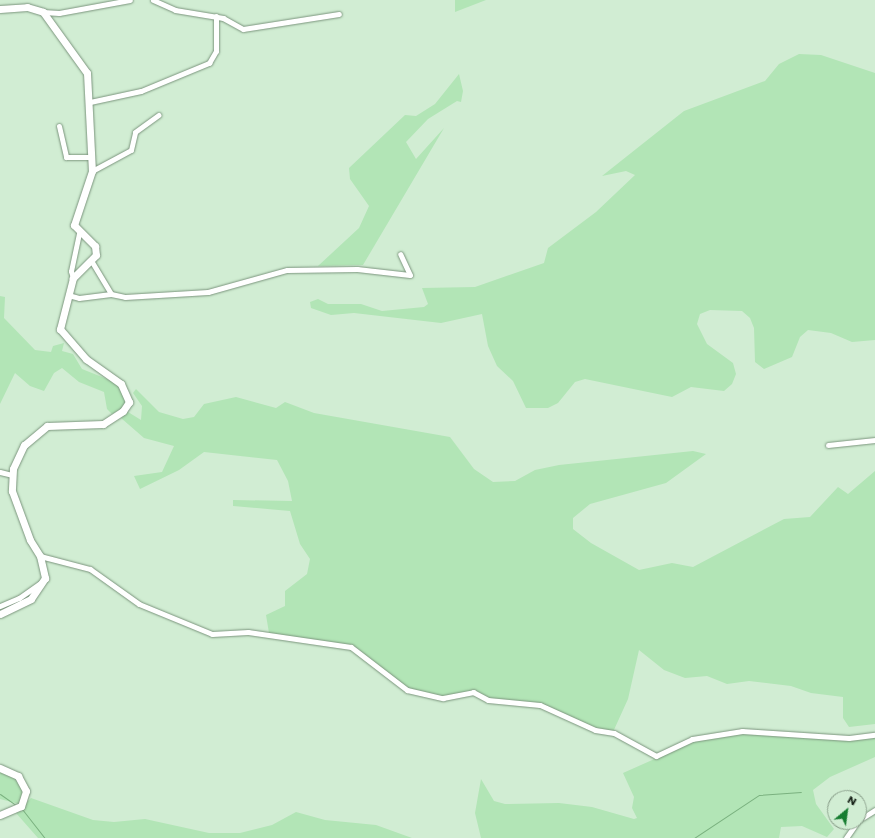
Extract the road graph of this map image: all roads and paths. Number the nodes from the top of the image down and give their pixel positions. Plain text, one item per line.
1 (130, 0) edge
2 (153, 0) edge
3 (31, 4) edge
4 (1, 9) edge
5 (43, 12) junction
6 (339, 14) dead end
7 (216, 16) junction
8 (90, 102) junction
9 (158, 115) dead end
10 (59, 126) dead end
11 (92, 157) junction
12 (92, 171) junction
13 (79, 233) junction
14 (400, 254) dead end
15 (92, 262) junction
16 (73, 278) junction
17 (111, 294) junction
18 (68, 295) junction
19 (875, 440) edge
20 (828, 445) dead end
21 (0, 472) edge
22 (12, 475) junction
23 (40, 556) junction
24 (44, 581) junction
25 (0, 606) edge
26 (0, 614) edge
27 (875, 735) edge
28 (0, 768) edge
29 (0, 815) edge

1 - 5 street
2 - 7 street
3 - 4 street
3 - 5 street
5 - 8 street
6 - 7 street
7 - 8 street
8 - 11 street
9 - 12 street
10 - 11 street
11 - 12 street
12 - 13 street
13 - 15 street
13 - 16 street
14 - 17 street
15 - 16 street
15 - 17 street
16 - 18 street
17 - 18 street
18 - 22 street
19 - 20 street
21 - 22 street
22 - 23 street
23 - 24 street
23 - 27 street
24 - 25 street
24 - 26 street
28 - 29 street

